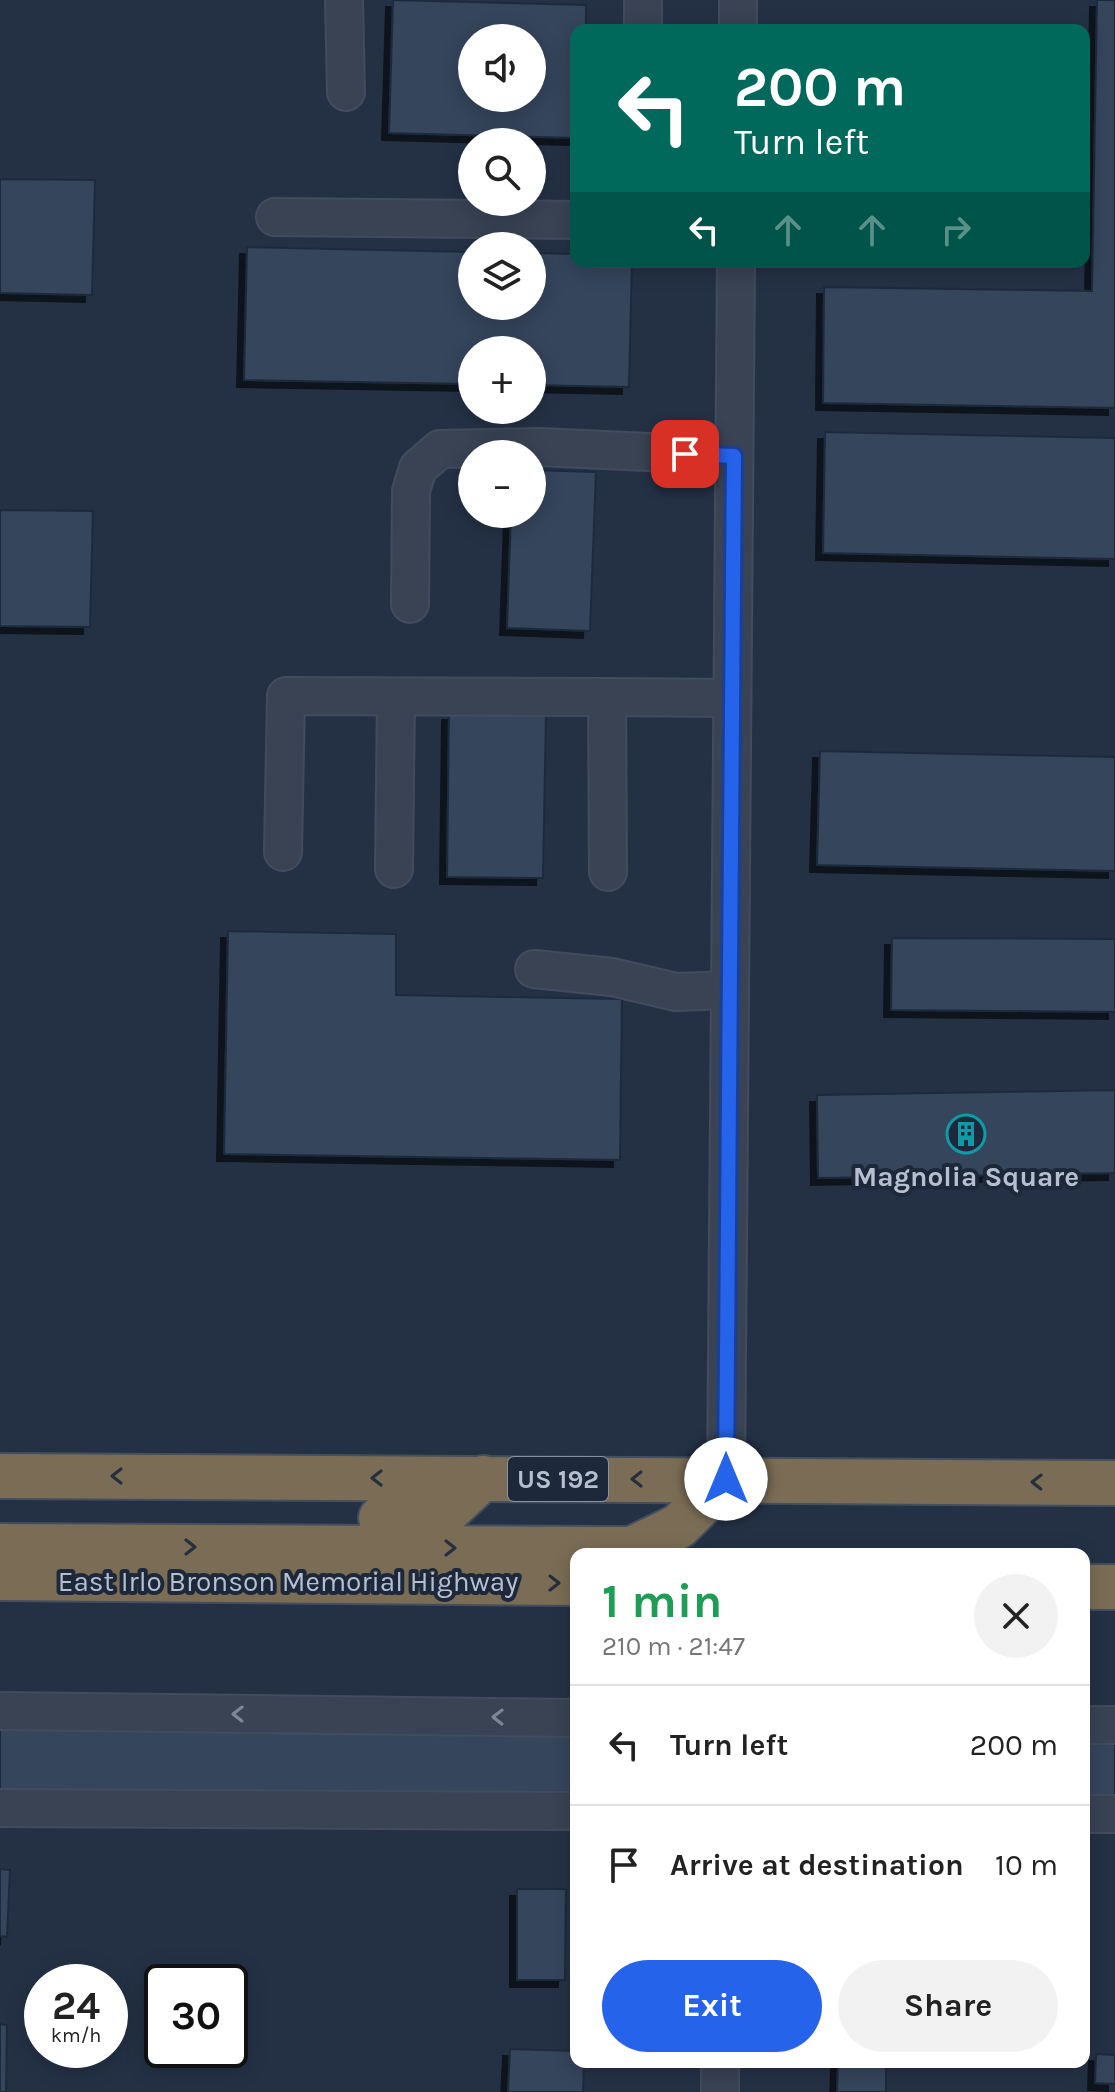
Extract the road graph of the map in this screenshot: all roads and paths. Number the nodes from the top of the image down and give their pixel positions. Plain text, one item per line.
1 (344, 0) edge
2 (643, 0) edge
3 (738, 0) edge
4 (643, 24) edge
5 (738, 24) edge
6 (346, 92) dead end
7 (275, 217) dead end
8 (570, 220) edge
9 (736, 268) edge
10 (734, 456) junction
11 (410, 604) dead end
12 (396, 697) junction
13 (607, 697) junction
14 (732, 698) junction
15 (283, 852) dead end
16 (394, 869) dead end
17 (608, 872) dead end
18 (534, 969) dead end
19 (729, 990) junction
20 (0, 1476) edge
21 (483, 1478) junction
22 (726, 1479) junction
23 (1115, 1483) edge
24 (0, 1515) edge
25 (0, 1546) edge
26 (634, 1548) edge
27 (570, 1549) edge
28 (0, 1578) edge
29 (570, 1583) edge
30 (1090, 1587) edge
31 (1115, 1587) edge
32 (0, 1711) edge
33 (570, 1718) edge
34 (1090, 1725) edge
35 (1115, 1725) edge
36 (0, 1808) edge
37 (570, 1811) edge
38 (1090, 1814) edge
39 (1115, 1814) edge
40 (720, 2068) edge
41 (720, 2092) edge

1 - 6 street
2 - 4 street
3 - 5 street
7 - 8 street
9 - 10 street
10 - 11 street
10 - 14 street
12 - 13 street
12 - 15 street
12 - 16 street
13 - 14 street
13 - 17 street
14 - 19 street
18 - 19 street
19 - 22 street
21 -> 20 highway, US 192
22 -> 21 highway, US 192
21 - 24 highway
23 -> 22 highway, US 192
26 -> 22 highway
25 -> 27 highway
28 -> 29 highway, East Irlo Bronson Memorial Highway
30 - 31 highway
33 -> 32 street
34 - 35 street
36 - 37 street
38 - 39 street
40 - 41 street

